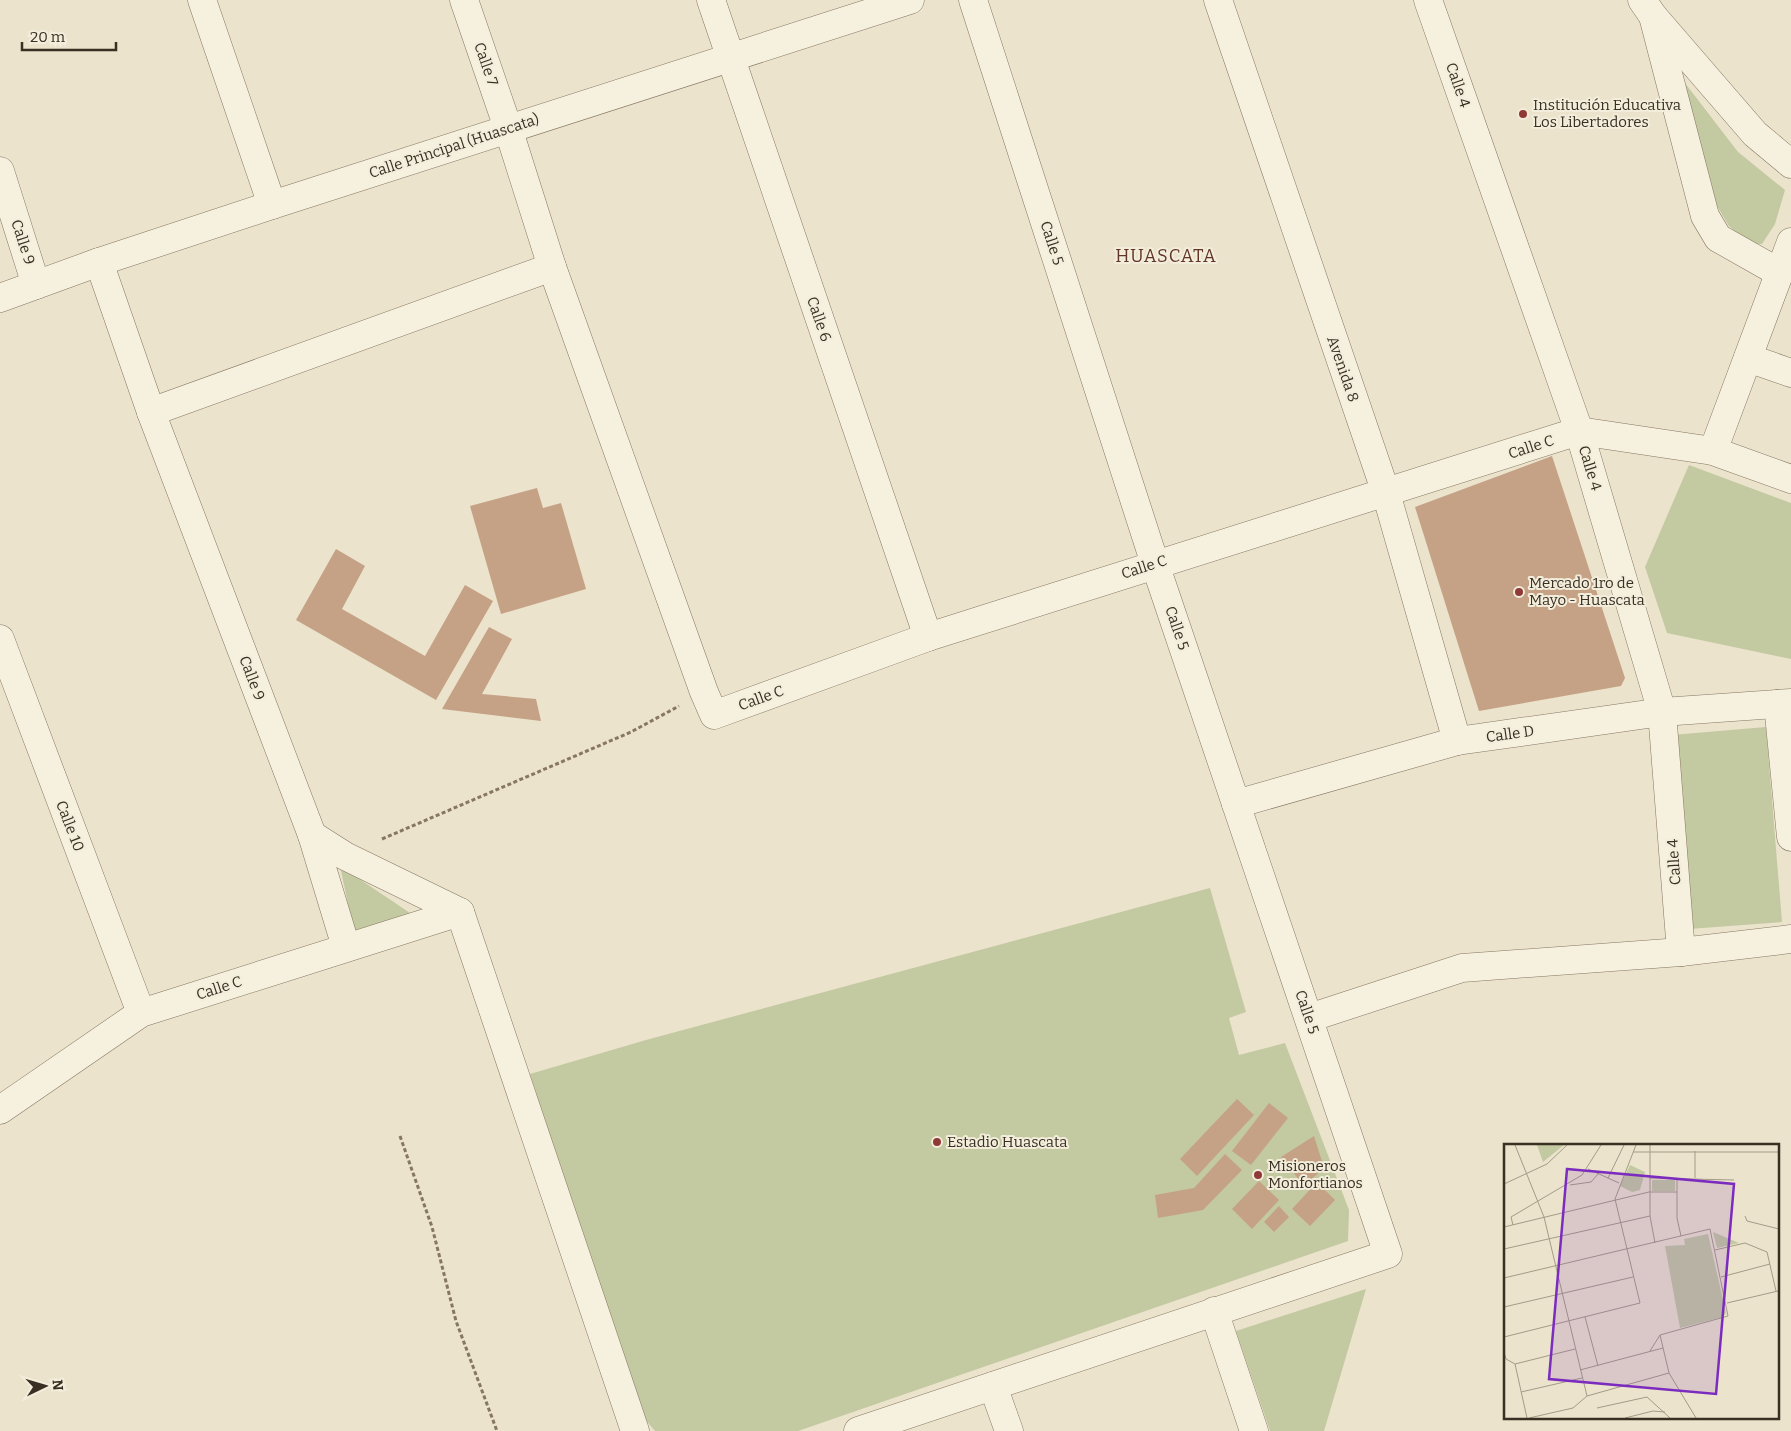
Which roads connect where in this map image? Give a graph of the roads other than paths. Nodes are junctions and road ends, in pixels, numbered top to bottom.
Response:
1 (202, 0) edge
2 (464, 0) edge
3 (711, 0) edge
4 (910, 0) edge
5 (973, 0) edge
6 (1218, 0) edge
7 (1428, 0) edge
8 (1648, 8) edge
9 (729, 58) junction
10 (508, 128) junction
11 (1791, 164) edge
12 (0, 171) edge
13 (272, 205) junction
14 (1791, 242) edge
15 (99, 262) junction
16 (552, 267) junction
17 (1780, 273) junction
18 (36, 285) junction
19 (0, 298) edge
20 (1748, 358) junction
21 (1791, 373) edge
22 (151, 412) junction
23 (1579, 432) junction
24 (1713, 451) junction
25 (1791, 479) edge
26 (1386, 493) junction
27 (1156, 564) junction
28 (928, 637) junction
29 (0, 640) edge
30 (709, 704) joint
31 (1785, 704) edge
32 (1662, 712) junction
33 (1457, 741) junction
34 (1236, 804) junction
35 (312, 835) junction
36 (1791, 837) edge
37 (460, 912) junction
38 (1791, 938) edge
39 (346, 947) junction
40 (1681, 952) junction
41 (141, 1013) junction
42 (1309, 1018) junction
43 (0, 1110) edge
44 (1214, 1311) junction
45 (993, 1386) junction
46 (635, 1431) edge
47 (858, 1431) edge
48 (1009, 1431) edge
49 (1254, 1431) edge

1 - 13 street
2 - 10 street, Calle 7
3 - 9 street, Calle 6
4 - 9 street, Calle Principal (Huascata)
5 - 27 street, Calle 5
6 - 26 street, Avenida 8
7 - 23 street, Calle 4
8 - 11 street
8 - 17 street
9 - 10 street, Calle Principal (Huascata)
9 - 28 street, Calle 6
10 - 13 street, Calle Principal (Huascata)
10 - 16 street, Calle 7
12 - 18 street, Calle 9
13 - 15 street, Calle Principal (Huascata)
14 - 17 street
15 - 18 street, Calle Principal (Huascata)
15 - 22 street, Calle 9
16 - 22 street
16 - 30 street, Calle 7
17 - 20 street
18 - 19 street, Calle Principal (Huascata)
20 - 21 street
20 - 24 street
22 - 35 street, Calle 9
23 - 24 street
23 - 26 street, Calle C
23 - 32 street, Calle 4
24 - 25 street
26 - 27 street, Calle C
26 - 33 street, Avenida 8
27 - 28 street, Calle C
27 - 34 street, Calle 5
28 - 30 street, Calle C
29 - 41 street, Calle 10
31 - 32 street, Calle D
31 - 36 street
32 - 33 street, Calle D
32 - 40 street, Calle 4
33 - 34 street, Calle D
34 - 42 street, Calle 5
35 - 37 street
35 - 39 street, Calle 9
37 - 39 street, Calle C
37 - 46 street
38 - 40 street
39 - 41 street, Calle C
40 - 42 street
41 - 43 street, Calle C
42 - 44 street, Calle 5
44 - 45 street
44 - 49 street
45 - 47 street
45 - 48 street

